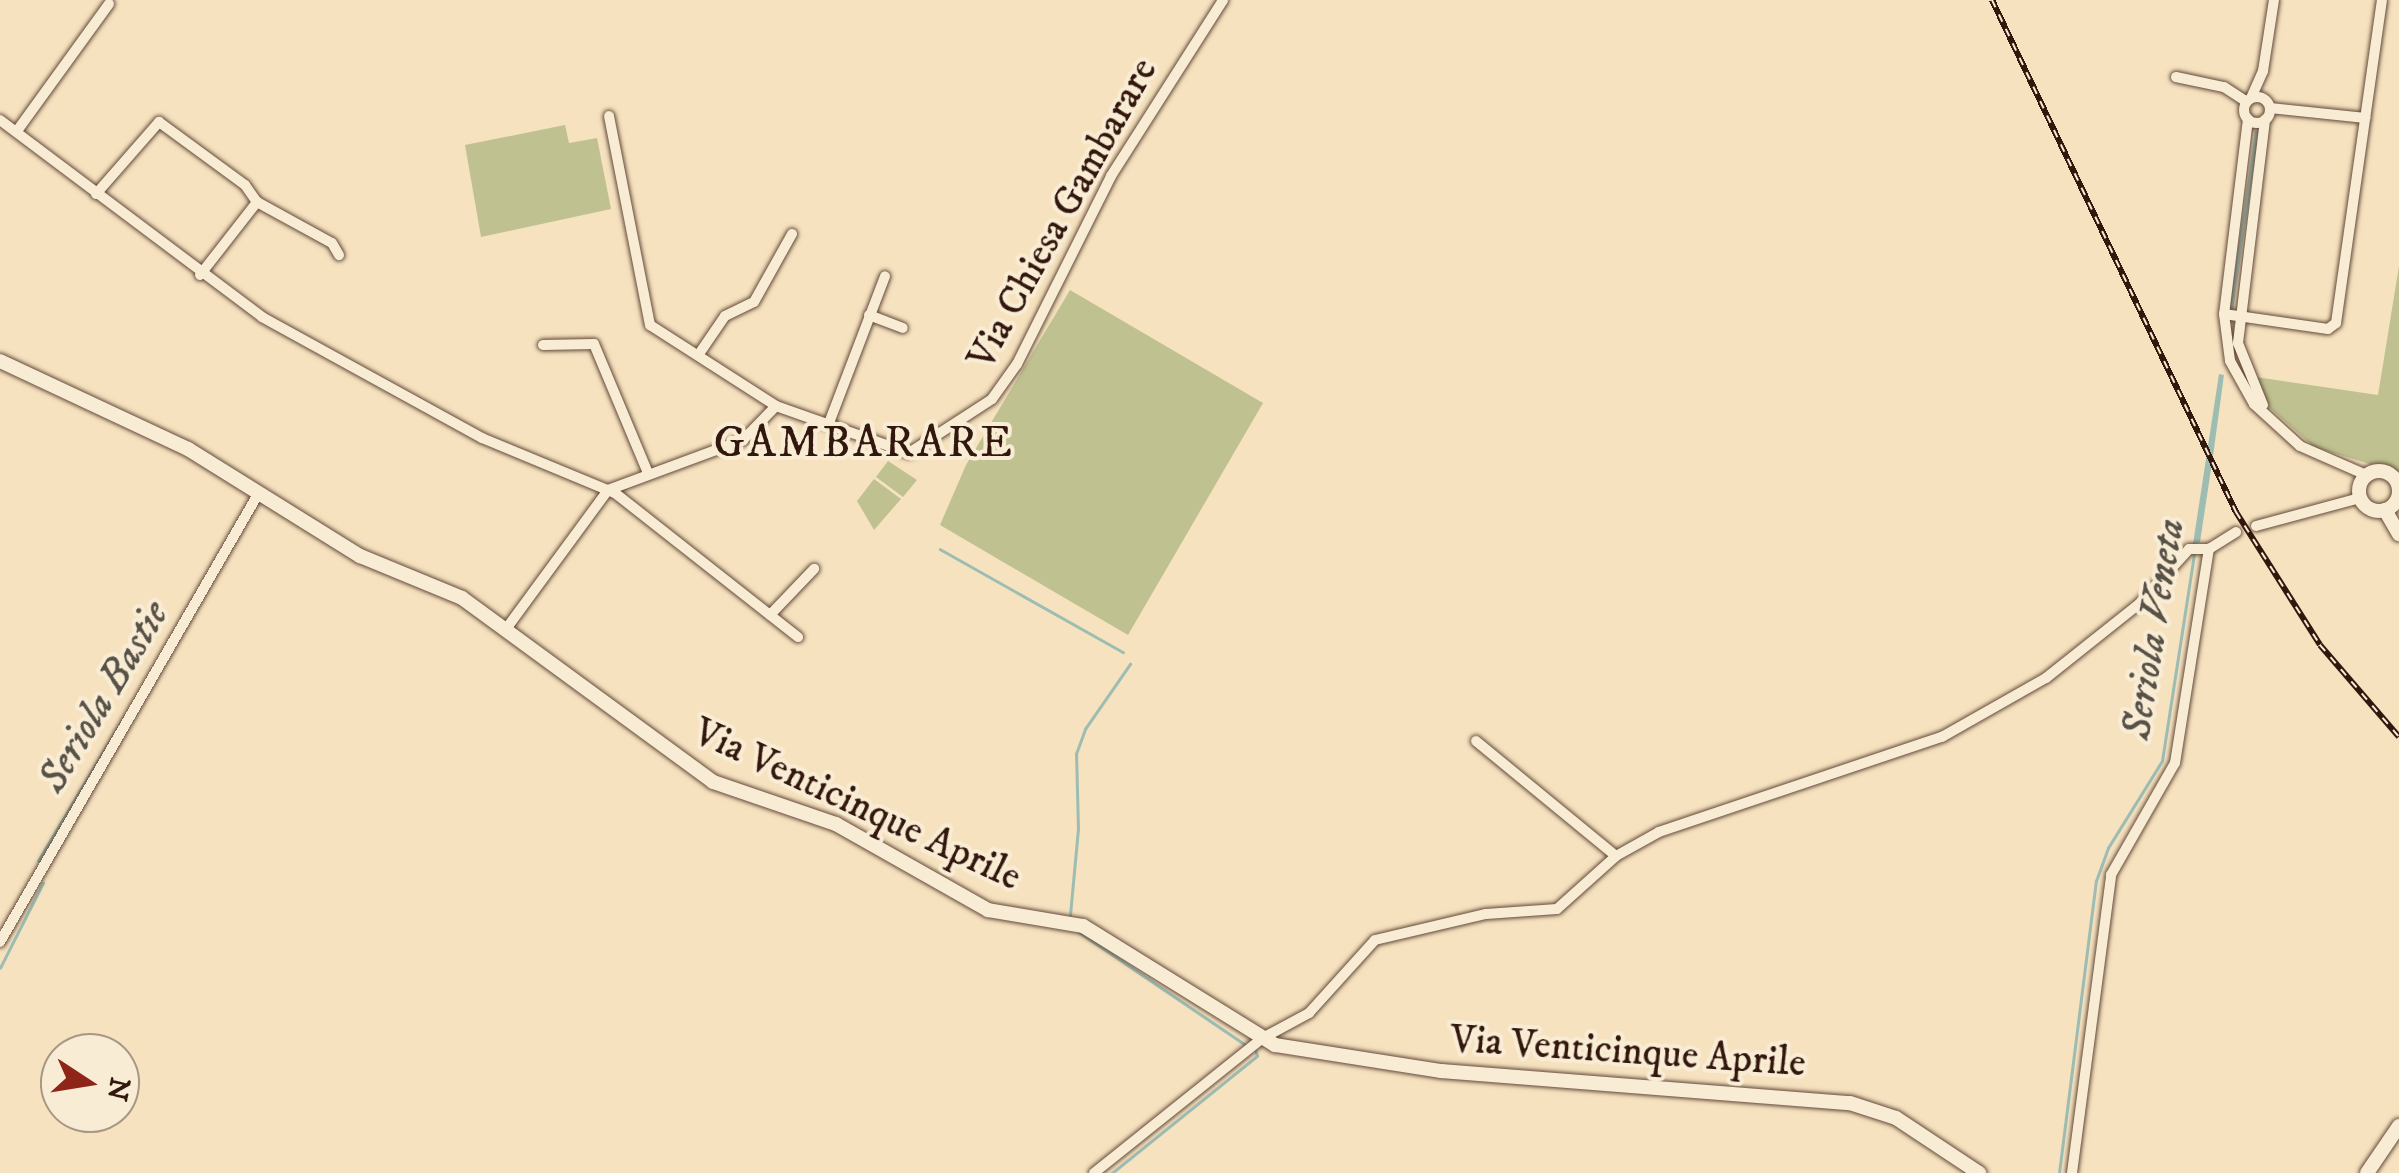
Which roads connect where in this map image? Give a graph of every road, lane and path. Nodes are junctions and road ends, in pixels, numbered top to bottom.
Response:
1 (1223, 0) edge
2 (2274, 0) edge
3 (2382, 0) edge
4 (108, 4) dead end
5 (2262, 71) junction
6 (2176, 77) dead end
7 (2249, 100) junction
8 (2268, 104) junction
9 (609, 116) dead end
10 (2365, 118) junction
11 (2248, 119) junction
12 (0, 120) edge
13 (2265, 120) junction
14 (17, 132) junction
15 (96, 194) junction
16 (257, 202) junction
17 (792, 234) dead end
18 (339, 255) dead end
19 (200, 275) junction
20 (885, 276) dead end
21 (2224, 314) junction
22 (870, 316) junction
23 (2240, 316) junction
24 (903, 328) dead end
25 (543, 345) dead end
26 (699, 354) junction
27 (0, 361) edge
28 (776, 406) junction
29 (829, 423) junction
30 (2275, 423) junction
31 (648, 473) junction
32 (2366, 475) junction
33 (2399, 485) edge
34 (608, 490) junction
35 (258, 496) junction
36 (2360, 498) junction
37 (2385, 510) junction
38 (2256, 526) dead end
39 (2236, 532) dead end
40 (2399, 534) edge
41 (2207, 547) junction
42 (814, 568) dead end
43 (770, 615) junction
44 (506, 629) junction
45 (798, 637) dead end
46 (1476, 741) dead end
47 (1616, 856) junction
48 (0, 942) edge
49 (1261, 1039) junction
50 (2399, 1126) edge
51 (1094, 1173) edge
52 (1978, 1173) edge
53 (2072, 1173) edge
54 (2367, 1173) edge

1 - 29 street, Via Chiesa Gambarare
2 - 5 street
3 - 10 street
4 - 14 street
5 - 7 street
5 - 8 street
6 - 7 street
7 - 8 street
7 - 11 street
8 - 10 street
8 - 13 street
9 - 26 street, Via Chiesa Gambarare
10 - 23 street
11 - 13 street
11 - 21 street
12 - 14 street
13 - 23 street
14 - 15 street
15 - 16 street
15 - 19 street
16 - 18 street
16 - 19 street
17 - 26 street
19 - 34 street
20 - 22 street
21 - 23 street
21 - 30 street
22 - 24 street
22 - 29 street
23 - 30 street
25 - 31 street
26 - 28 street, Via Chiesa Gambarare
27 - 35 street, Via Venticinque Aprile
28 - 29 street, Via Chiesa Gambarare
28 - 31 street
30 - 32 street
31 - 34 street
32 - 33 street
32 - 36 street
33 - 37 street
34 - 43 street
34 - 44 street
35 - 44 street, Via Venticinque Aprile
35 - 48 street
36 - 37 street
36 - 38 street
37 - 40 street
39 - 41 street
41 - 47 street
41 - 53 street
42 - 43 street
43 - 45 street
44 - 49 street, Via Venticinque Aprile
46 - 47 street
47 - 49 street
49 - 51 street
49 - 52 street, Via Venticinque Aprile
50 - 54 street

